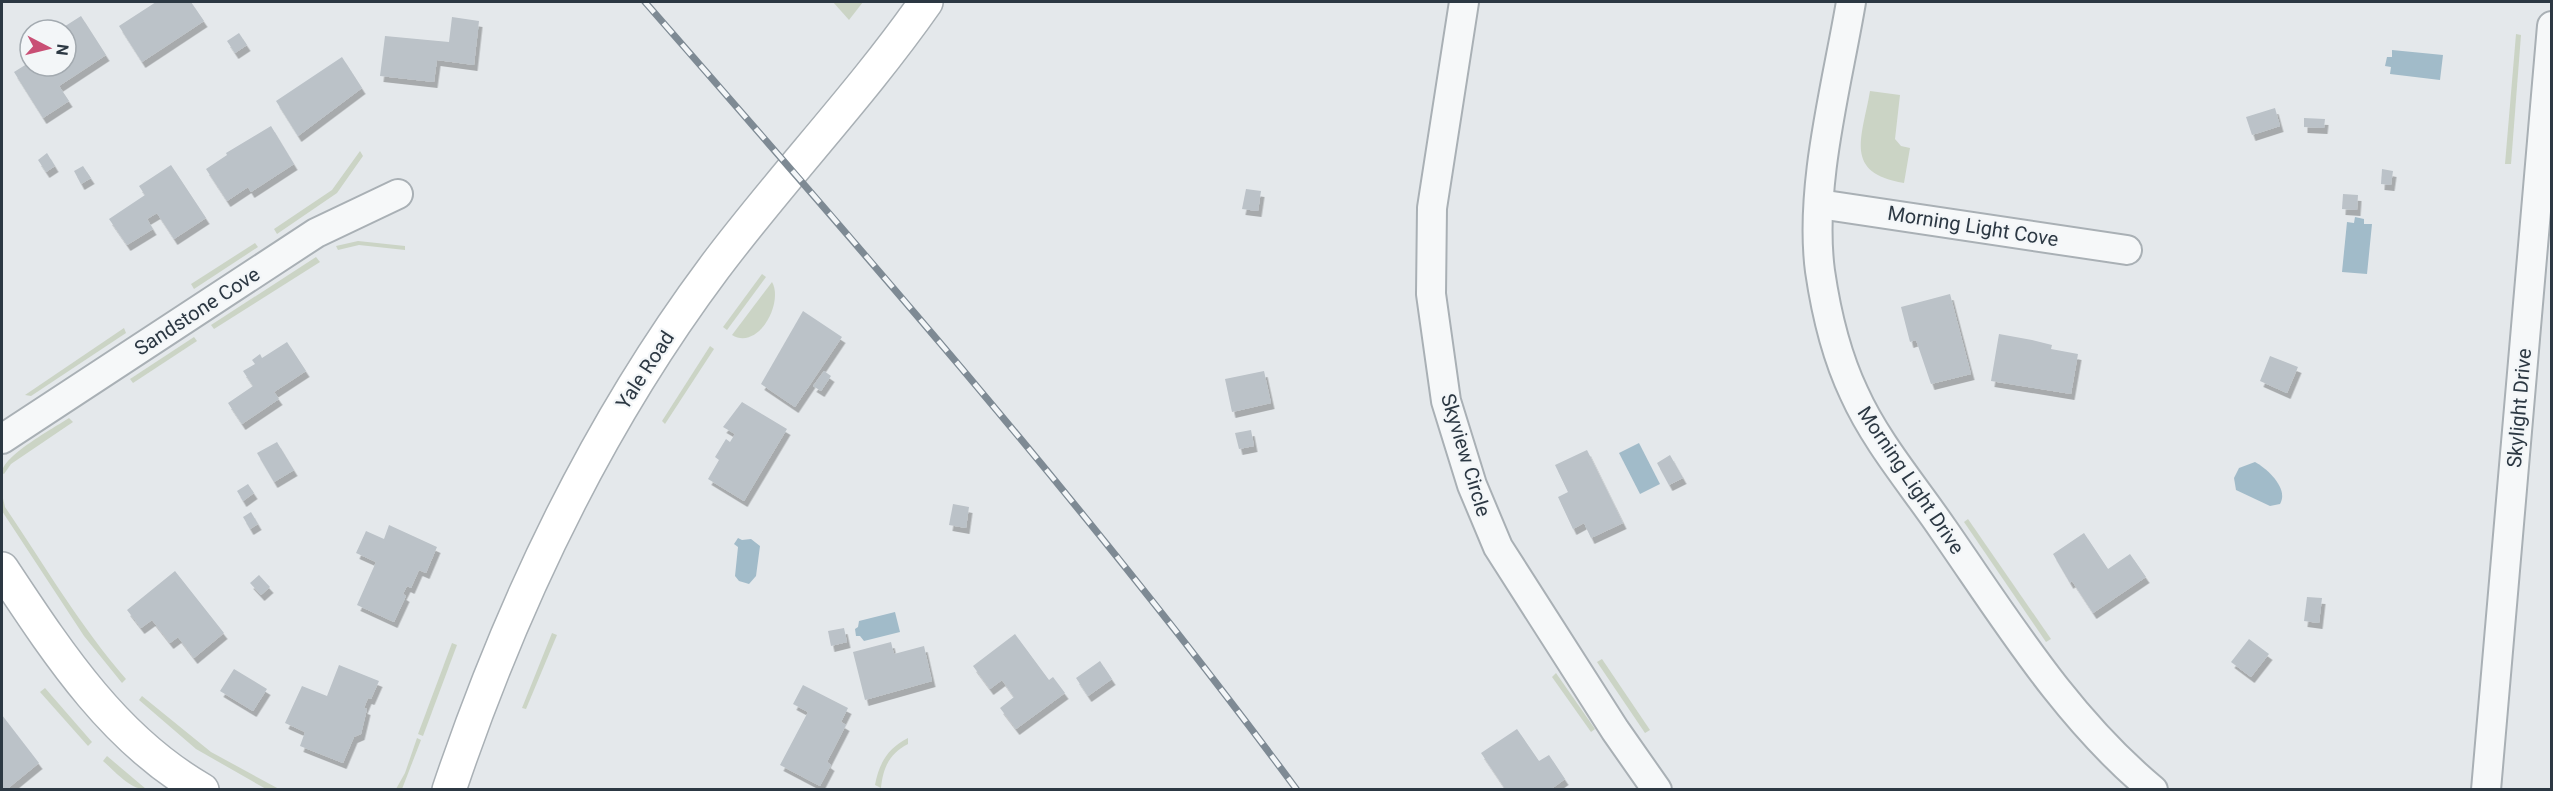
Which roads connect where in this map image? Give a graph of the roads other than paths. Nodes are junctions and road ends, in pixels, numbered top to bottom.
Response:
1 (926, 2) edge
2 (1464, 2) edge
3 (1851, 2) edge
4 (2552, 26) edge
5 (398, 194) dead end
6 (1819, 204) junction
7 (2127, 250) dead end
8 (2, 439) edge
9 (2, 569) edge
10 (202, 789) edge
11 (449, 789) edge
12 (1657, 789) edge
13 (2153, 789) edge
14 (2486, 789) edge

1 - 11 main road, Yale Road
2 - 12 street, Skyview Circle
3 - 6 street, Morning Light Drive
4 - 14 street, Skylight Drive
5 - 8 street, Sandstone Cove
6 - 7 street, Morning Light Cove
6 - 13 street, Morning Light Drive
9 - 10 main road

